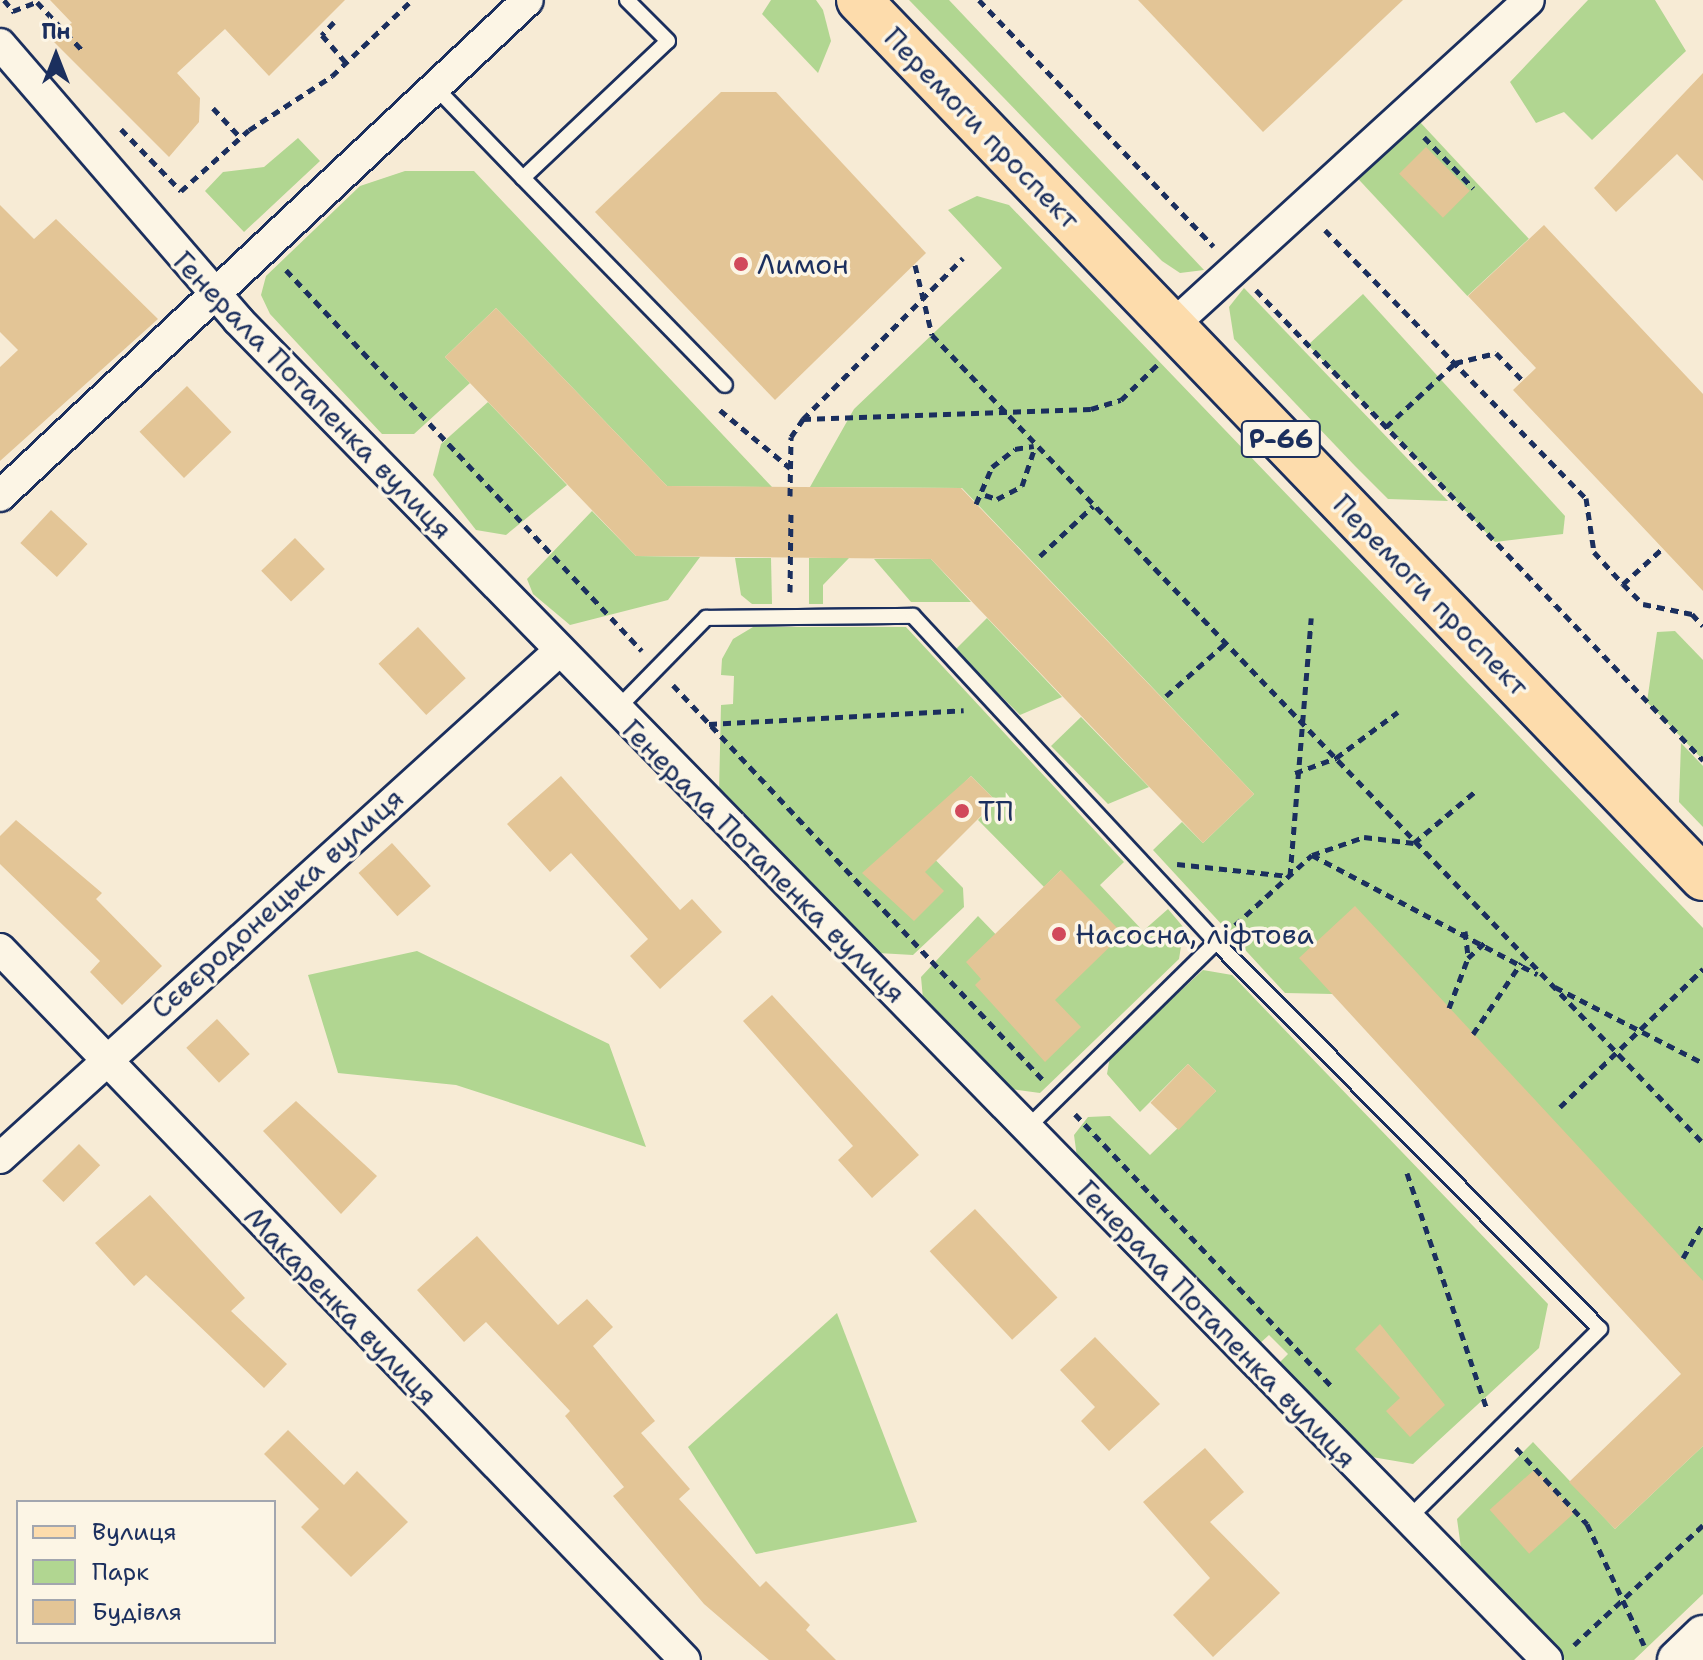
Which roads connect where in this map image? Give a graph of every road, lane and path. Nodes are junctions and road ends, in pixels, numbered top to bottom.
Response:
1 (4, 0) edge
2 (412, 0) edge
3 (528, 0) edge
4 (627, 0) edge
5 (859, 0) edge
6 (979, 0) edge
7 (1529, 0) edge
8 (13, 11) junction
9 (22, 21) dead end
10 (334, 22) dead end
11 (0, 44) edge
12 (83, 51) dead end
13 (346, 63) junction
14 (435, 87) junction
15 (213, 108) dead end
16 (1403, 115) junction
17 (110, 117) dead end
18 (241, 138) junction
19 (523, 178) junction
20 (1473, 188) dead end
21 (1302, 207) junction
22 (963, 258) dead end
23 (280, 263) dead end
24 (915, 265) dead end
25 (1235, 269) junction
26 (213, 292) junction
27 (922, 296) junction
28 (1166, 344) junction
29 (1455, 363) junction
30 (1523, 381) dead end
31 (725, 385) dead end
32 (714, 405) dead end
33 (1005, 413) junction
34 (803, 419) junction
35 (1386, 427) junction
36 (1035, 446) junction
37 (790, 468) junction
38 (985, 495) junction
39 (0, 496) edge
40 (790, 496) dead end
41 (976, 504) dead end
42 (1093, 506) junction
43 (791, 514) dead end
44 (1663, 548) dead end
45 (1040, 556) dead end
46 (1623, 584) junction
47 (791, 617) junction
48 (1311, 618) dead end
49 (1703, 626) edge
50 (1226, 643) junction
51 (558, 652) junction
52 (655, 665) junction
53 (1166, 696) dead end
54 (997, 708) junction
55 (616, 711) junction
56 (1398, 712) dead end
57 (1298, 718) junction
58 (709, 724) junction
59 (1336, 758) junction
60 (1703, 760) edge
61 (1295, 773) junction
62 (1477, 790) dead end
63 (1414, 843) junction
64 (1312, 855) junction
65 (1137, 860) junction
66 (1290, 876) junction
67 (1703, 878) edge
68 (1465, 931) junction
69 (1216, 942) junction
70 (1485, 942) junction
71 (0, 949) edge
72 (1468, 958) junction
73 (1521, 963) junction
74 (1703, 969) edge
75 (1551, 985) junction
76 (1449, 1008) dead end
77 (1641, 1029) junction
78 (1473, 1034) dead end
79 (1617, 1053) junction
80 (102, 1060) junction
81 (1703, 1063) edge
82 (1059, 1097) junction
83 (1560, 1107) dead end
84 (1388, 1116) junction
85 (1027, 1128) junction
86 (1703, 1143) edge
87 (0, 1158) edge
88 (1703, 1224) edge
89 (1683, 1258) dead end
90 (1341, 1396) dead end
91 (1495, 1433) junction
92 (1408, 1519) junction
93 (1703, 1525) edge
94 (1623, 1599) junction
95 (1703, 1635) edge
96 (1558, 1655) edge
97 (685, 1660) edge
98 (1656, 1660) edge
99 (1677, 1660) edge

1 - 8 path
2 - 13 path
3 - 14 street
4 - 19 lane
5 - 28 main road, Перемоги проспект / Р-66
6 - 25 path
7 - 16 street
8 - 9 path
8 - 12 path
10 - 13 path
11 - 26 street, Генерала Потапенка вулиця
13 - 18 path
14 - 19 lane
14 - 26 street
15 - 18 path
16 - 20 path
16 - 21 street
17 - 18 path
19 - 31 lane
21 - 25 street
21 - 29 path
22 - 27 path
23 - 52 path
24 - 27 path
25 - 28 street
25 - 35 path
26 - 39 street
26 - 51 street, Генерала Потапенка вулиця
27 - 33 path
27 - 34 path
28 - 33 path
28 - 67 main road, Перемоги проспект / Р-66
29 - 30 path
29 - 35 path
29 - 46 path
32 - 37 path
33 - 34 path
33 - 36 path
34 - 37 path
35 - 60 path
36 - 38 path
36 - 38 path
36 - 42 path
37 - 40 path
38 - 41 path
42 - 45 path
42 - 50 path
43 - 47 path
44 - 46 path
46 - 49 path
47 - 52 lane
47 - 54 lane
48 - 57 path
50 - 53 path
50 - 57 path
51 - 55 street, Генерала Потапенка вулиця
51 - 80 street, Сєвєродонецька вулиця
52 - 55 lane
52 - 58 path
54 - 58 path
54 - 65 lane
55 - 85 street, Генерала Потапенка вулиця
56 - 59 path
57 - 59 path
57 - 61 path
58 - 82 path
59 - 61 path
59 - 63 path
61 - 66 path
62 - 63 path
63 - 64 path
63 - 75 path
64 - 66 path
64 - 68 path
65 - 66 path
65 - 69 lane
66 - 69 path
68 - 70 path
68 - 72 path
69 - 82 lane
69 - 84 lane
70 - 72 path
70 - 73 path
71 - 80 street, Макаренка вулиця
72 - 76 path
73 - 75 path
73 - 78 path
74 - 77 path
75 - 77 path
75 - 79 path
77 - 79 path
77 - 81 path
79 - 83 path
79 - 86 path
80 - 87 street, Сєвєродонецька вулиця
80 - 97 street, Макаренка вулиця
82 - 85 lane
82 - 90 path
84 - 91 path
84 - 91 lane
85 - 92 street, Генерала Потапенка вулиця
88 - 89 path
91 - 92 lane
91 - 94 path
92 - 96 street, Генерала Потапенка вулиця
93 - 94 path
94 - 96 path
94 - 98 path
95 - 99 street

